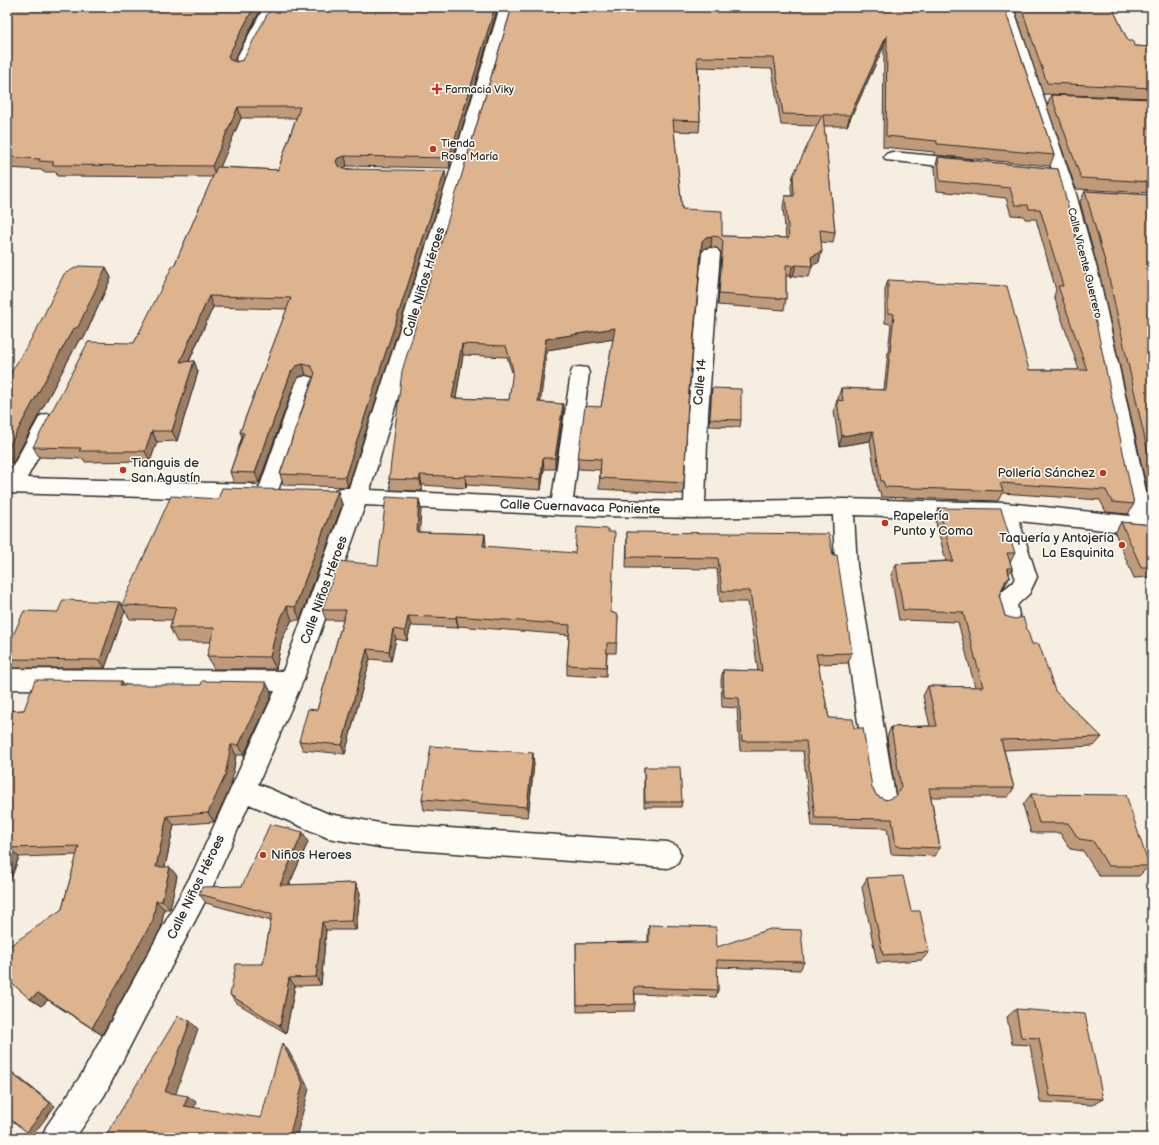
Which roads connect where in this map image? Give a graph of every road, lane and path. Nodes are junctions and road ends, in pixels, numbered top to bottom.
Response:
1 (271, 7) edge
2 (507, 7) edge
3 (1006, 7) edge
4 (239, 67) edge
5 (892, 157) dead end
6 (984, 166) edge
7 (711, 253) dead end
8 (580, 373) dead end
9 (306, 383) dead end
10 (54, 408) edge
11 (10, 485) edge
12 (268, 493) junction
13 (290, 494) edge
14 (320, 495) edge
15 (357, 497) junction
16 (561, 507) junction
17 (843, 507) junction
18 (694, 510) junction
19 (1005, 511) junction
20 (1147, 526) edge
21 (1009, 619) edge
22 (7, 679) edge
23 (292, 681) junction
24 (242, 789) junction
25 (882, 796) dead end
26 (668, 855) dead end
27 (57, 1138) edge

1 - 4 street
2 - 15 street, Calle Niños Héroes
3 - 20 street, Calle Vicente Guerrero
5 - 6 street
7 - 18 street, Calle 14
8 - 16 street
9 - 12 street
10 - 11 street
11 - 12 street
12 - 13 street
14 - 15 street, Calle Cuernavaca Poniente
15 - 16 street, Calle Cuernavaca Poniente
15 - 23 street, Calle Niños Héroes
16 - 18 street, Calle Cuernavaca Poniente
17 - 18 street, Calle Cuernavaca Poniente
17 - 19 street, Calle Cuernavaca Poniente
17 - 25 street
19 - 20 street, Calle Cuernavaca Poniente
19 - 21 street
22 - 23 street
23 - 24 street, Calle Niños Héroes
24 - 26 street
24 - 27 street, Calle Niños Héroes

